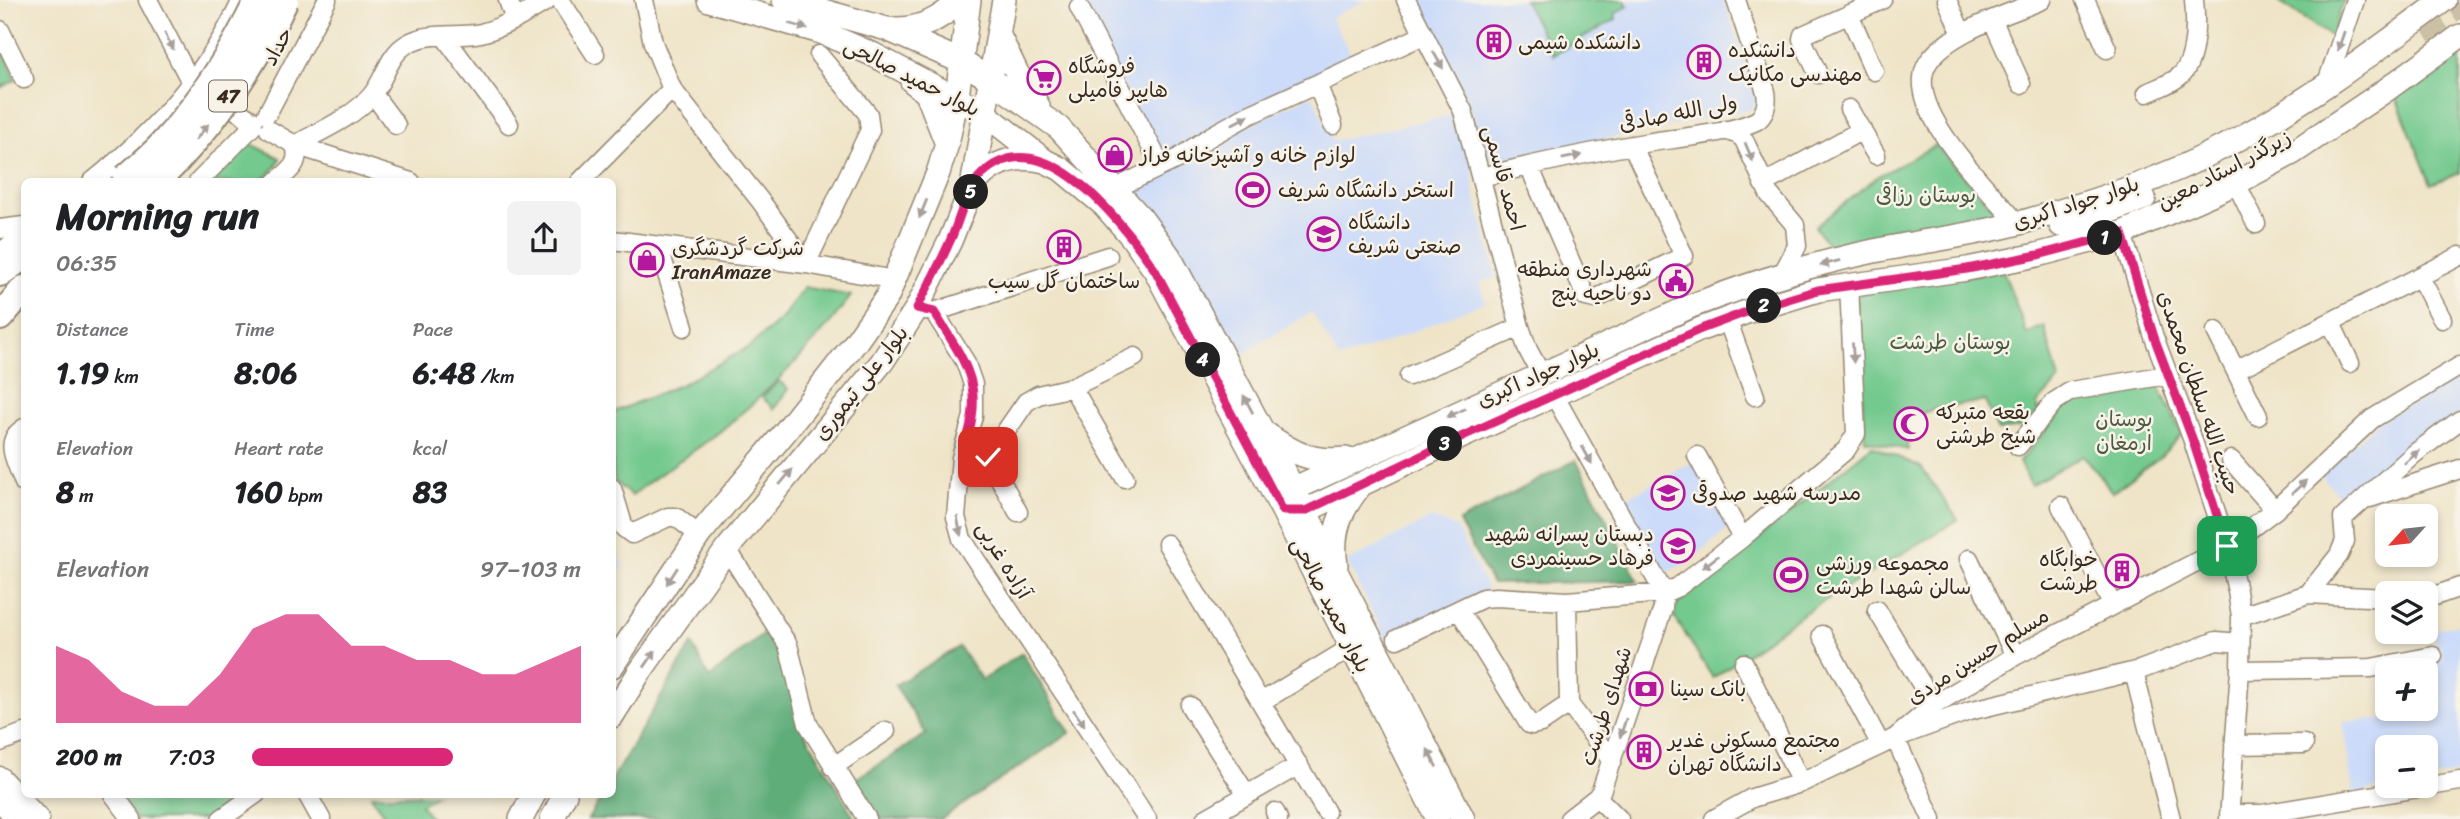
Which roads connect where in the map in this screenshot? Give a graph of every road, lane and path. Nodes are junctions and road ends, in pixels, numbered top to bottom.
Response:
1 (148, 0) edge
2 (242, 0) edge
3 (258, 0) edge
4 (285, 0) edge
5 (327, 0) edge
6 (508, 0) edge
7 (548, 0) edge
8 (560, 0) edge
9 (643, 0) edge
10 (709, 0) edge
11 (784, 0) edge
12 (961, 0) edge
13 (970, 0) edge
14 (1406, 0) edge
15 (1736, 0) edge
16 (1882, 0) edge
17 (1947, 0) edge
18 (2042, 0) edge
19 (2085, 0) edge
20 (2194, 0) edge
21 (2355, 0) edge
22 (1004, 1) edge
23 (2441, 2) edge
24 (1079, 7) dead end
25 (2460, 12) edge
26 (1849, 14) junction
27 (515, 20) junction
28 (1993, 21) junction
29 (887, 29) junction
30 (0, 30) edge
31 (1962, 34) junction
32 (1424, 35) junction
33 (2459, 35) edge
34 (444, 36) junction
35 (999, 36) junction
36 (2107, 49) dead end
37 (595, 54) dead end
38 (872, 54) junction
39 (819, 55) dead end
40 (960, 61) junction
41 (1874, 71) dead end
42 (1818, 74) dead end
43 (24, 79) dead end
44 (990, 79) junction
45 (191, 82) junction
46 (2327, 83) junction
47 (2021, 84) dead end
48 (1318, 86) junction
49 (671, 89) junction
50 (2147, 93) dead end
51 (373, 94) junction
52 (957, 97) junction
53 (1849, 109) dead end
54 (984, 113) junction
55 (260, 123) junction
56 (1053, 123) junction
57 (509, 124) dead end
58 (396, 125) dead end
59 (1332, 125) dead end
60 (1726, 130) junction
61 (1862, 130) junction
62 (947, 144) junction
63 (295, 145) junction
64 (1632, 145) junction
65 (1876, 155) dead end
66 (1045, 160) junction
67 (1161, 166) junction
68 (1529, 166) junction
69 (938, 173) junction
70 (1481, 177) junction
71 (97, 178) edge
72 (126, 178) edge
73 (160, 178) edge
74 (202, 178) edge
75 (281, 178) edge
76 (398, 178) edge
77 (583, 178) edge
78 (2236, 183) junction
79 (1763, 184) junction
80 (972, 187) junction
81 (1116, 188) junction
82 (2017, 223) junction
83 (2256, 224) dead end
84 (21, 226) edge
85 (0, 229) edge
86 (2122, 233) junction
87 (616, 241) edge
88 (21, 244) edge
89 (658, 246) junction
90 (1872, 251) junction
91 (1108, 256) dead end
92 (2460, 256) edge
93 (806, 264) junction
94 (13, 270) edge
95 (1782, 275) junction
96 (2420, 277) junction
97 (895, 280) junction
98 (1876, 281) junction
99 (1849, 285) junction
100 (0, 303) edge
101 (925, 310) junction
102 (0, 317) edge
103 (1727, 319) junction
104 (2442, 319) dead end
105 (2331, 323) junction
106 (684, 327) dead end
107 (1520, 327) junction
108 (2216, 331) dead end
109 (1135, 357) dead end
110 (2350, 363) dead end
111 (2460, 366) edge
112 (2236, 370) junction
113 (1541, 374) junction
114 (2167, 375) junction
115 (1409, 376) dead end
116 (1072, 387) junction
117 (1554, 395) junction
118 (1755, 396) dead end
119 (2258, 416) dead end
120 (2460, 420) edge
121 (21, 430) edge
122 (1262, 431) junction
123 (2018, 446) dead end
124 (1697, 456) dead end
125 (988, 457) junction
126 (1360, 457) junction
127 (961, 458) junction
128 (2231, 460) dead end
129 (2460, 469) edge
130 (21, 474) edge
131 (1125, 478) dead end
132 (1362, 484) junction
133 (1293, 489) junction
134 (2367, 499) junction
135 (616, 501) edge
136 (2061, 506) dead end
137 (2275, 510) junction
138 (1294, 511) junction
139 (1018, 512) dead end
140 (699, 535) junction
141 (1742, 538) junction
142 (1167, 544) dead end
143 (2227, 546) junction
144 (727, 549) junction
145 (1969, 559) dead end
146 (1329, 574) junction
147 (2460, 587) edge
148 (1664, 593) junction
149 (2308, 594) junction
150 (2438, 595) edge
151 (2375, 597) edge
152 (1567, 601) junction
153 (2112, 604) junction
154 (1459, 610) junction
155 (1877, 610) dead end
156 (2241, 616) junction
157 (1822, 635) dead end
158 (1397, 639) dead end
159 (2229, 642) dead end
160 (1352, 647) junction
161 (2015, 656) junction
162 (2433, 656) dead end
163 (616, 660) edge
164 (1744, 663) dead end
165 (2240, 670) junction
166 (2134, 672) junction
167 (1261, 702) junction
168 (1569, 704) junction
169 (1934, 705) junction
170 (1190, 706) dead end
171 (616, 710) edge
172 (886, 731) dead end
173 (21, 734) edge
174 (1888, 741) junction
175 (0, 742) edge
176 (2304, 744) dead end
177 (2234, 745) junction
178 (1612, 761) junction
179 (1299, 765) junction
180 (833, 767) junction
181 (0, 776) edge
182 (2460, 781) edge
183 (1801, 783) junction
184 (1247, 795) junction
185 (0, 796) edge
186 (1597, 797) junction
187 (116, 798) edge
188 (250, 798) edge
189 (309, 798) edge
190 (532, 798) edge
191 (563, 798) edge
192 (1326, 812) dead end
193 (2326, 812) edge
194 (2229, 817) edge
195 (20, 819) edge
196 (40, 819) edge
197 (132, 819) edge
198 (220, 819) edge
199 (321, 819) edge
200 (521, 819) edge
201 (552, 819) edge
202 (867, 819) edge
203 (1147, 819) edge
204 (1205, 819) edge
205 (1438, 819) edge
206 (1463, 819) edge
207 (1569, 819) edge
208 (1619, 819) edge
209 (1714, 819) edge
210 (1932, 819) edge
211 (2171, 819) edge

1 -> 45 street
2 - 45 street
3 - 72 highway, 47, bridge
73 -> 4 highway, 47, bridge
5 - 55 street, حداد
6 - 27 street
7 - 27 street
8 - 37 street
9 - 49 street
10 -> 38 main road, بلوار حمید صالحی
11 - 29 main road, بلوار حمید صالحی
12 - 29 main road
13 - 22 main road
13 - 40 main road, بلوار علی تیموری
14 - 32 street, احمد قاسمی
15 - 60 street, ولی الله صادقی
16 - 26 street
17 - 31 street
18 - 28 street
19 - 36 street
20 - 50 street
21 -> 46 street
22 - 35 main road, بلوار علی تیموری
23 - 25 main road
23 - 46 main road, بلوار جواد اکبری
24 - 67 street
26 - 41 street
26 - 42 street
27 - 34 street
28 - 31 street
28 - 47 street
29 - 38 main road
29 - 40 main road, بلوار حمید صالحی
30 - 43 street
31 - 82 street
32 - 48 street
32 -> 70 street, احمد قاسمی
33 - 78 main road, بلوار جواد اکبری
34 - 51 street
34 - 57 street
35 - 44 main road, بلوار علی تیموری
35 - 56 main road
38 - 52 main road, بلوار حمید صالحی
38 - 62 main road
39 - 93 street
40 - 44 main road, بلوار حمید صالحی
40 - 52 main road, بلوار علی تیموری
44 - 54 main road, بلوار علی تیموری
44 - 56 main road, بلوار حمید صالحی
45 - 55 street
45 - 71 street
46 - 82 main road, بلوار جواد اکبری
48 - 59 street
67 -> 48 street
49 - 77 street
49 - 93 street
51 - 58 street
51 - 63 street
52 - 54 main road, بلوار حمید صالحی
52 - 62 main road, بلوار علی تیموری
53 - 61 street
54 - 66 main road, بلوار حمید صالحی
54 - 80 main road, بلوار علی تیموری
55 - 63 street
55 - 74 street, حداد
56 - 66 main road
56 - 81 main road, بلوار حمید صالحی
60 - 64 street, ولی الله صادقی
60 -> 79 street
61 - 65 street
61 - 79 street
62 - 69 main road, بلوار علی تیموری
63 - 75 street
63 - 76 street
68 -> 64 street, ولی الله صادقی
64 - 68 street
66 - 80 main road
66 - 138 main road, بلوار حمید صالحی
67 - 81 street
68 - 70 street, ولی الله صادقی
69 - 80 main road
69 -> 97 main road, بلوار علی تیموری
70 - 107 street, احمد قاسمی
78 - 83 street
78 - 86 main road, بلوار جواد اکبری
79 - 95 street
80 - 101 main road, بلوار علی تیموری
122 -> 81 main road, بلوار حمید صالحی
82 - 90 main road, بلوار جواد اکبری
84 - 85 street
86 - 98 main road, بلوار جواد اکبری
86 - 114 street, حبیب الله سلطان محمدی
87 - 89 street
88 - 94 street
89 - 93 street
89 - 106 street
90 -> 95 main road, بلوار جواد اکبری
90 - 98 main road, زیرگذر استاد معین
91 - 101 street
92 - 96 street
93 - 97 street
94 - 100 highway
94 - 102 highway
95 - 113 main road, بلوار جواد اکبری
96 - 104 street
96 - 105 street
97 - 140 main road, بلوار علی تیموری
98 - 99 main road, بلوار جواد اکبری
99 - 103 main road, بلوار جواد اکبری
99 -> 141 street
101 - 127 street, آزاده غربی
144 -> 101 main road, بلوار علی تیموری
103 - 117 main road, بلوار جواد اکبری
103 - 118 street
105 - 110 street
105 - 112 street
107 - 113 street, احمد قاسمی
107 - 115 street
108 - 112 street
109 - 116 street
137 -> 111 street, مسلم حسین مردی
112 - 119 street
113 - 117 main road
113 -> 126 main road, بلوار جواد اکبری
114 - 123 street
114 - 143 street, حبیب الله سلطان محمدی
116 - 125 street
116 - 131 street
117 - 132 main road, بلوار جواد اکبری
117 -> 148 street
134 -> 120 street
121 - 130 street
122 - 126 main road
122 - 133 main road, بلوار حمید صالحی
124 - 141 street
125 - 127 street
125 - 139 street
126 - 133 main road, بلوار جواد اکبری
127 -> 203 street, آزاده غربی
128 - 137 street
129 - 134 street
132 - 138 main road, بلوار جواد اکبری
132 - 146 main road
133 - 138 main road
134 - 149 street
135 - 140 street
136 - 153 street
137 - 143 street, مسلم حسین مردی
138 - 146 main road, بلوار حمید صالحی
140 -> 163 main road, بلوار علی تیموری
141 -> 148 street
142 - 167 street
143 - 153 street, مسلم حسین مردی
143 - 156 street, حبیب الله سلطان محمدی
171 -> 144 main road, بلوار علی تیموری
144 - 180 street
145 - 161 street
146 - 160 main road, بلوار حمید صالحی
206 -> 146 main road, بلوار حمید صالحی
147 - 150 street
148 - 152 street
148 -> 178 street, شهدای طرشت
149 - 151 street
149 - 156 street
152 - 154 street
152 - 168 street
153 - 161 street, مسلم حسین مردی
154 - 158 street
154 - 168 street
155 - 169 street
156 - 165 street, حبیب الله سلطان محمدی
157 - 174 street
159 - 166 street
160 - 167 street
160 - 205 main road, بلوار حمید صالحی
161 - 169 street, مسلم حسین مردی
162 - 165 street
164 - 183 street
165 - 177 street, حبیب الله سلطان محمدی
166 - 174 street
166 - 211 street
167 - 179 street
168 - 178 street
169 - 174 street, مسلم حسین مردی
170 - 184 street
172 - 180 street
173 - 175 street
174 - 183 street, مسلم حسین مردی
174 - 210 street
176 - 177 street
177 - 194 street, حبیب الله سلطان محمدی
178 - 186 street, شهدای طرشت
179 - 184 street
179 - 192 street
180 - 202 street
181 - 196 street
182 - 193 street
183 - 209 street, مسلم حسین مردی
184 - 204 street
185 - 195 highway
186 - 207 street, شهدای طرشت
186 - 208 street
187 - 197 street
188 - 198 street
189 - 199 street
190 - 200 main road
191 - 201 main road
193 - 194 street

